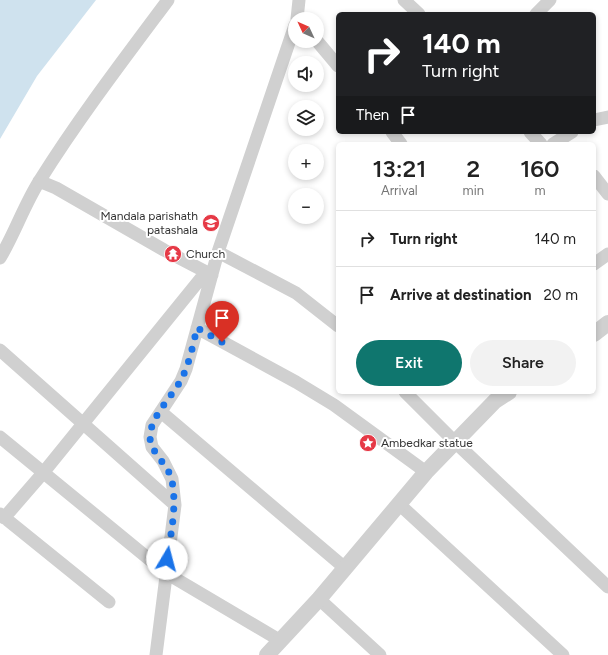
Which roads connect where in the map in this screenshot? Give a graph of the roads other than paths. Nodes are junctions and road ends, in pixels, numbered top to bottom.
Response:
1 (168, 0) edge
2 (300, 0) edge
3 (404, 0) edge
4 (550, 0) edge
5 (298, 12) edge
6 (417, 12) edge
7 (538, 12) edge
8 (288, 46) edge
9 (323, 48) edge
10 (336, 64) edge
11 (608, 117) edge
12 (596, 120) edge
13 (394, 134) edge
14 (532, 134) edge
15 (400, 142) edge
16 (539, 142) edge
17 (596, 179) edge
18 (39, 181) junction
19 (608, 194) edge
20 (218, 252) junction
21 (608, 254) edge
22 (0, 258) edge
23 (596, 263) edge
24 (209, 273) junction
25 (608, 323) edge
26 (336, 324) edge
27 (197, 328) junction
28 (596, 332) edge
29 (0, 350) edge
30 (407, 394) edge
31 (496, 397) edge
32 (161, 412) junction
33 (83, 423) junction
34 (0, 437) edge
35 (456, 444) junction
36 (426, 472) junction
37 (44, 473) junction
38 (175, 505) junction
39 (400, 505) junction
40 (2, 516) edge
41 (345, 568) junction
42 (166, 573) junction
43 (608, 587) edge
44 (319, 599) junction
45 (109, 602) dead end
46 (280, 641) junction
47 (156, 655) edge
48 (267, 655) edge
49 (380, 655) edge
50 (563, 655) edge

1 - 18 street
2 - 5 street
3 - 6 street
4 - 7 street
8 - 20 street
9 - 10 street
11 - 12 street
13 - 15 street
14 - 16 street
17 - 19 street
18 - 22 street
18 - 24 street
20 - 24 street
20 - 26 street
21 - 23 street
24 - 27 street
24 - 33 street
25 - 28 street
27 - 32 street
27 - 36 street
29 - 33 street
30 - 35 street
31 - 35 street
32 - 38 street
32 - 41 street
33 - 37 street
33 - 38 street
34 - 37 street
35 - 36 street
35 - 43 street
36 - 39 street
37 - 40 street
37 - 42 street
38 - 42 street
39 - 41 street
39 - 50 street
40 - 45 street
41 - 44 street
42 - 46 street
42 - 47 street
44 - 46 street
44 - 49 street
46 - 48 street

